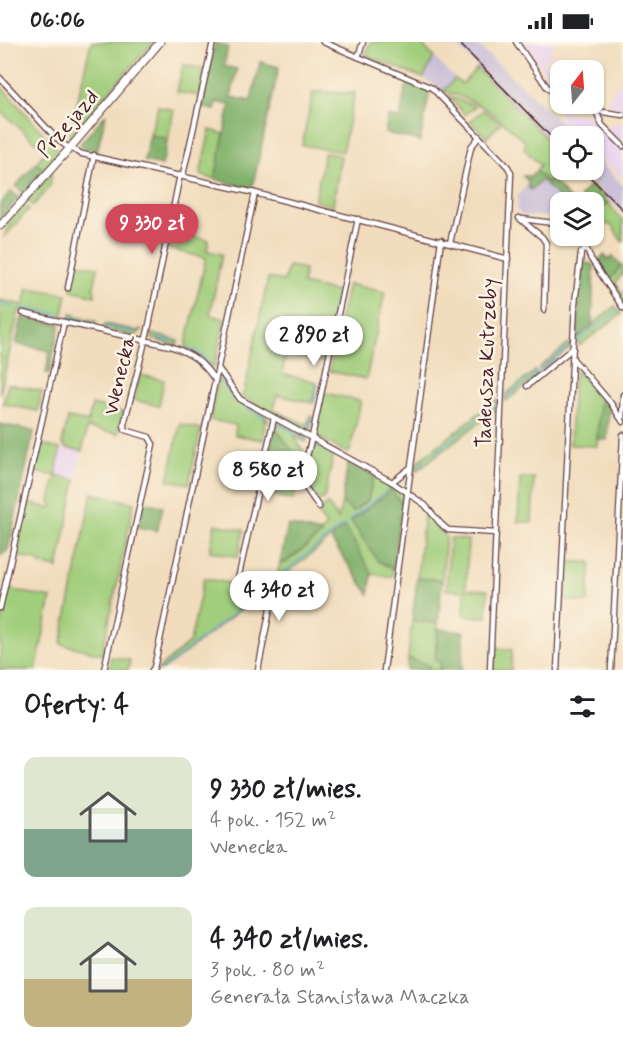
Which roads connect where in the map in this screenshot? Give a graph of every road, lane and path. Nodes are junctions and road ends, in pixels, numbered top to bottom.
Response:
1 (160, 42) edge
2 (213, 42) edge
3 (322, 42) edge
4 (363, 42) edge
5 (516, 42) edge
6 (358, 57) junction
7 (0, 78) edge
8 (550, 90) edge
9 (604, 112) edge
10 (597, 114) edge
11 (623, 115) edge
12 (479, 137) junction
13 (623, 146) edge
14 (70, 148) junction
15 (94, 155) junction
16 (182, 175) junction
17 (255, 193) junction
18 (510, 217) junction
19 (519, 218) junction
20 (358, 219) junction
21 (550, 222) edge
22 (0, 225) edge
23 (441, 240) junction
24 (450, 243) junction
25 (585, 248) joint
26 (508, 259) junction
27 (68, 288) dead end
28 (623, 308) edge
29 (544, 310) dead end
30 (23, 313) dead end
31 (64, 322) junction
32 (144, 340) junction
33 (573, 348) junction
34 (573, 359) junction
35 (218, 368) junction
36 (215, 380) junction
37 (527, 386) dead end
38 (623, 395) edge
39 (274, 418) junction
40 (622, 421) edge
41 (623, 435) edge
42 (312, 437) junction
43 (410, 468) junction
44 (392, 482) junction
45 (408, 493) junction
46 (319, 507) dead end
47 (496, 533) junction
48 (0, 608) edge
49 (153, 669) edge
50 (104, 670) edge
51 (258, 670) edge
52 (384, 670) edge
53 (490, 670) edge
54 (557, 670) edge
55 (611, 670) edge

1 - 14 street, Przejazd
2 - 16 street, Wenecka
3 - 6 street
4 - 6 street
5 - 8 street
6 - 12 street, Tadeusza Kutrzeby
7 - 14 street
9 - 11 street
10 - 13 street
12 - 18 street, Tadeusza Kutrzeby
12 - 24 street
14 - 15 street
14 - 22 street, Przejazd
15 - 16 street
15 - 27 street
16 - 17 street
16 - 32 street, Wenecka
17 - 20 street
17 - 35 street
18 - 19 street
18 - 26 street, Tadeusza Kutrzeby
19 - 21 street
19 - 29 street
20 - 23 street
20 - 42 street
23 - 24 street
23 - 43 street
24 - 26 street
25 - 28 street
25 - 33 street
26 - 47 street, Tadeusza Kutrzeby
30 - 31 street
31 - 32 street
31 - 48 street
32 - 36 street
32 - 50 street, Wenecka
33 - 34 street
33 - 37 street
34 - 40 street
34 - 54 street
35 - 36 street
35 - 39 street
36 - 49 street
38 - 40 street
39 - 42 street
39 - 51 street
41 - 55 street
42 - 44 street
42 - 46 street
43 - 44 street
43 - 45 street
44 - 45 street
45 - 47 street
45 - 52 street
47 - 53 street, Tadeusza Kutrzeby

